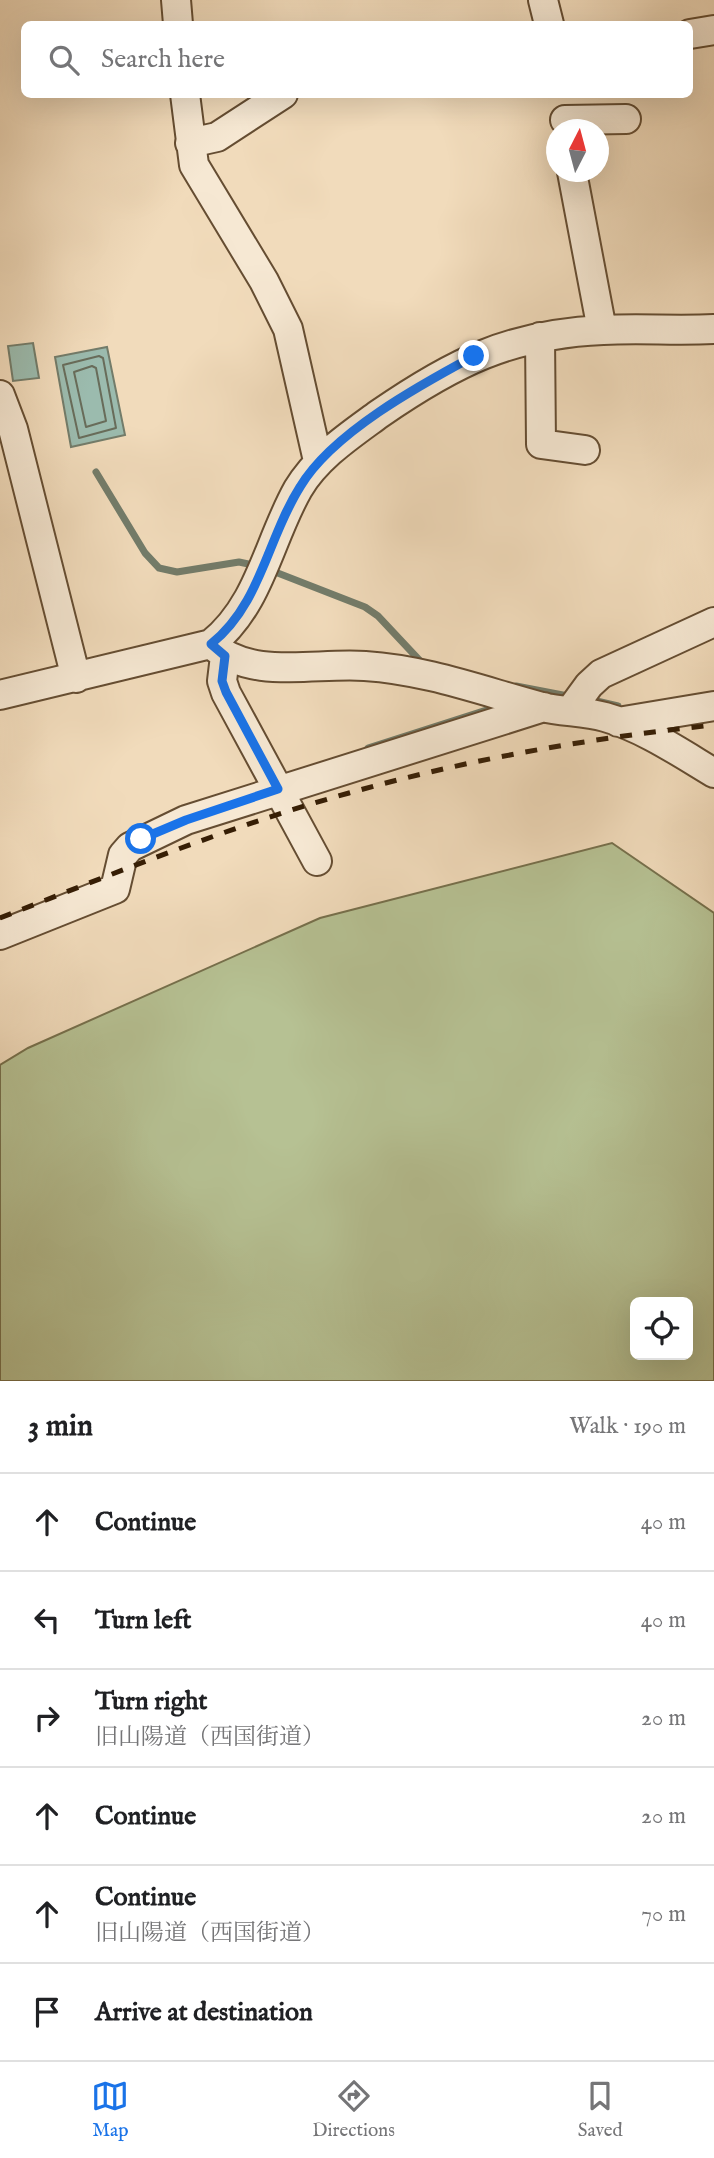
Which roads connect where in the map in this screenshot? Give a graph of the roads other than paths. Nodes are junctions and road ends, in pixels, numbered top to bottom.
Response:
1 (176, 0) edge
2 (543, 0) edge
3 (178, 21) edge
4 (548, 21) edge
5 (714, 30) edge
6 (693, 34) edge
7 (185, 98) edge
8 (277, 98) edge
9 (564, 115) edge
10 (626, 119) dead end
11 (190, 143) junction
12 (574, 182) edge
13 (714, 329) edge
14 (603, 330) junction
15 (540, 337) junction
16 (0, 395) edge
17 (585, 450) dead end
18 (318, 461) junction
19 (714, 622) edge
20 (218, 650) junction
21 (76, 678) junction
22 (0, 695) edge
23 (568, 704) junction
24 (714, 706) edge
25 (618, 722) junction
26 (714, 773) edge
27 (278, 789) junction
28 (317, 861) dead end
29 (0, 935) edge

1 - 3 street
2 - 4 street
5 - 6 street
7 - 11 street
8 - 11 street
9 - 10 street
11 - 18 street
12 - 14 street
13 - 14 street
14 - 15 street
15 - 17 street
15 - 18 street
16 - 21 street
18 - 20 street
19 - 23 street
20 - 21 street
20 - 23 street
20 - 27 street
21 - 22 street
23 - 25 street
23 - 27 street
24 - 25 street
25 - 26 street
27 - 28 street
27 - 29 street

